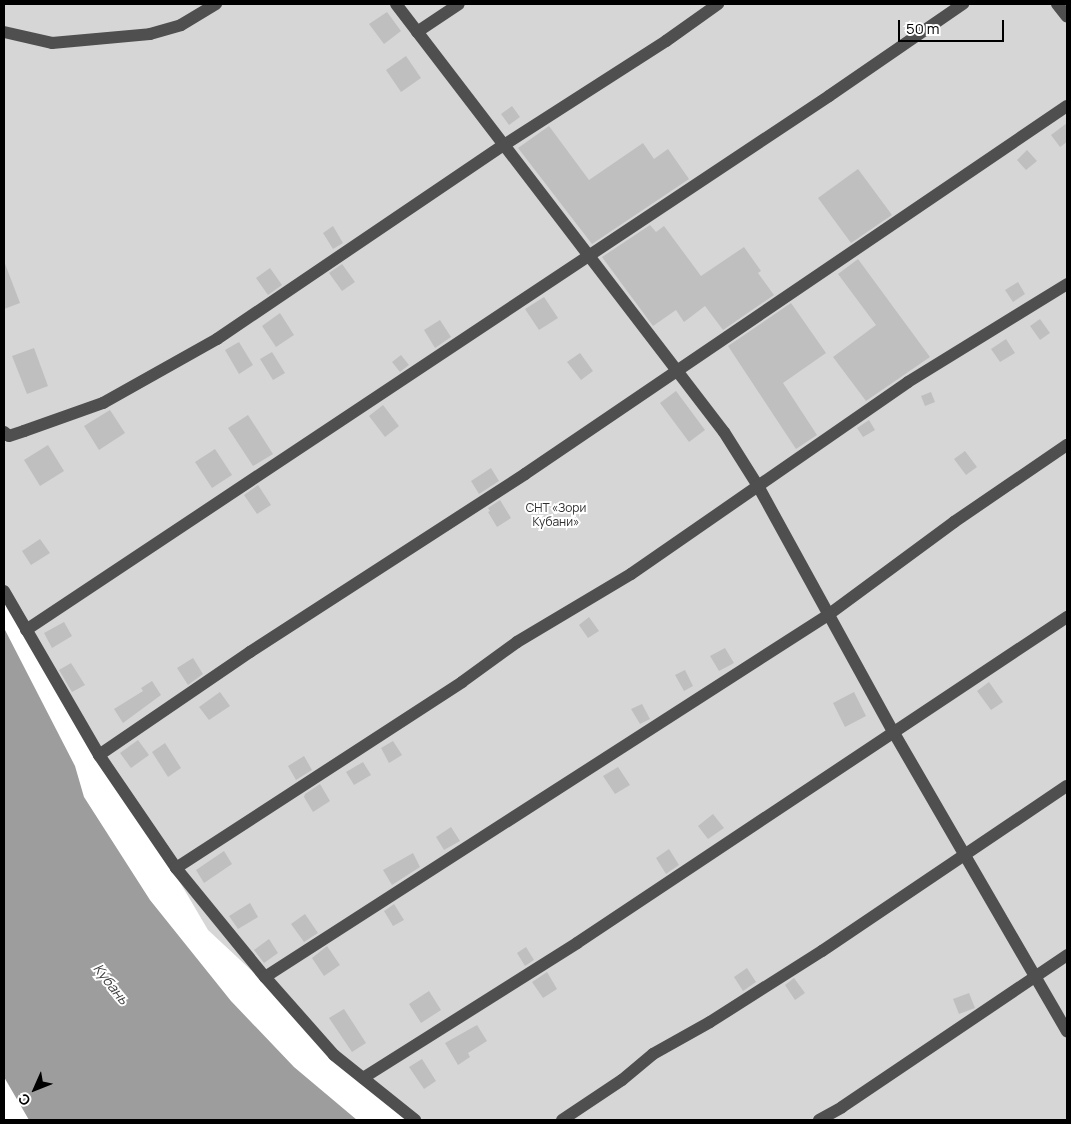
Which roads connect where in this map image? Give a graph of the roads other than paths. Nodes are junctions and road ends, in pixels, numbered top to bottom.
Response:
1 (216, 4) edge
2 (396, 4) edge
3 (460, 4) edge
4 (718, 4) edge
5 (963, 4) edge
6 (1057, 4) edge
7 (1067, 18) edge
8 (4, 32) edge
9 (417, 32) junction
10 (1067, 106) edge
11 (504, 145) junction
12 (588, 255) junction
13 (1067, 284) edge
14 (677, 372) junction
15 (4, 432) edge
16 (1067, 445) edge
17 (758, 486) junction
18 (4, 591) edge
19 (828, 615) junction
20 (1067, 617) edge
21 (26, 630) junction
22 (894, 733) junction
23 (100, 754) junction
24 (1067, 786) edge
25 (964, 854) junction
26 (176, 868) junction
27 (1067, 955) edge
28 (1036, 976) junction
29 (265, 977) junction
30 (1067, 1032) edge
31 (362, 1078) junction
32 (416, 1120) edge
33 (562, 1120) edge
34 (819, 1120) edge

1 - 8 lane
2 - 9 lane
3 - 9 lane
4 - 11 lane
5 - 12 lane
6 - 7 lane
9 - 11 lane
10 - 14 lane
11 - 12 lane
11 - 15 lane
12 - 14 lane
12 - 21 lane
13 - 17 lane
14 - 17 lane
14 - 23 lane
16 - 19 lane
17 - 19 lane
17 - 26 lane
18 - 21 lane
19 - 22 lane
19 - 29 lane
20 - 22 lane
21 - 23 lane
22 - 25 lane
22 - 31 lane
23 - 26 lane
24 - 25 lane
25 - 28 lane
25 - 33 lane
26 - 29 lane
27 - 28 lane
28 - 30 lane
28 - 34 lane
29 - 31 lane
31 - 32 lane

